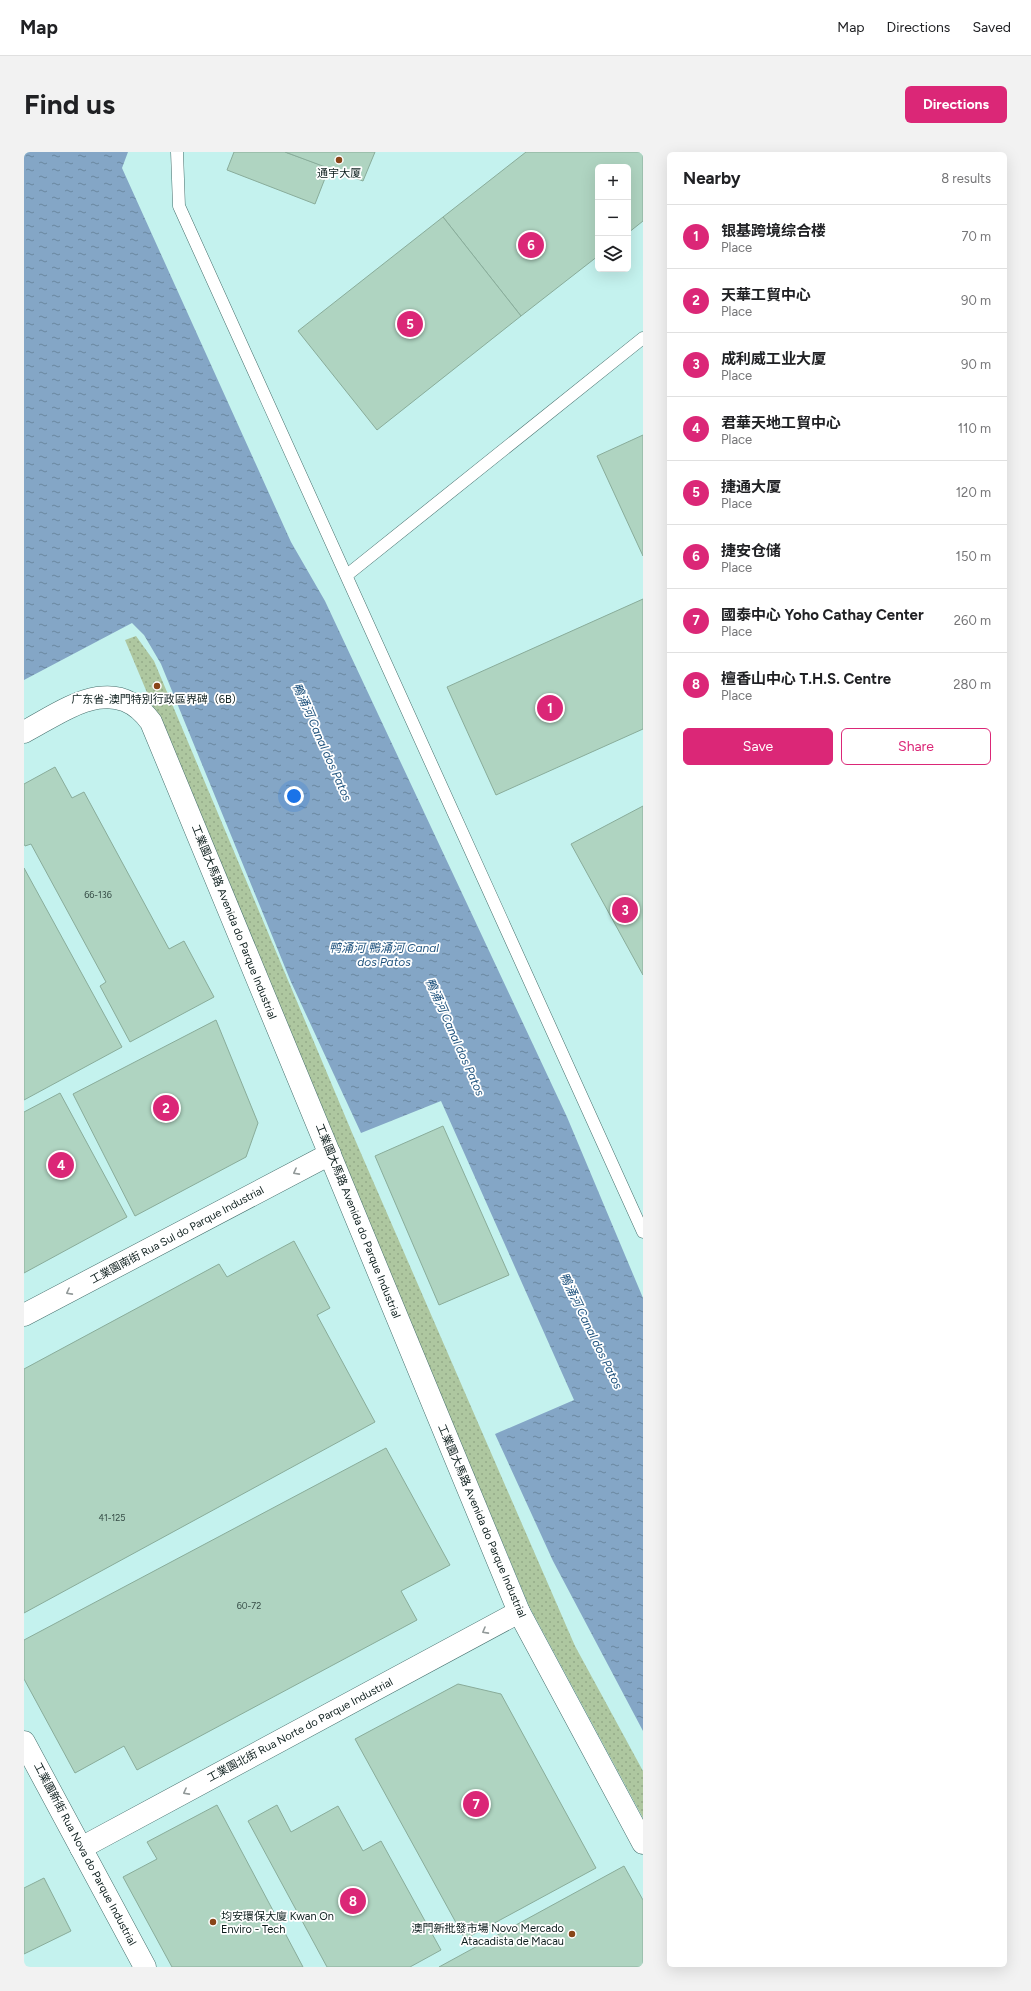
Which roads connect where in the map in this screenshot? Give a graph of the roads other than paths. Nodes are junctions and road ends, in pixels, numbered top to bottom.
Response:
1 (177, 152) edge
2 (643, 338) edge
3 (347, 575) junction
4 (24, 732) edge
5 (330, 1154) junction
6 (643, 1232) edge
7 (24, 1316) edge
8 (519, 1612) junction
9 (24, 1742) edge
10 (643, 1843) edge
11 (82, 1848) junction
12 (145, 1967) edge

1 - 3 lane
2 - 3 lane
3 - 6 lane
4 - 5 street, 工業園大馬路 Avenida do Parque Industrial
5 -> 7 street, 工業園南街 Rua Sul do Parque Industrial
5 - 8 street, 工業園大馬路 Avenida do Parque Industrial
8 - 10 street, 工業園大馬路 Avenida do Parque Industrial
8 -> 11 street, 工業園北街 Rua Norte do Parque Industrial
9 - 11 street, 工業園新街 Rua Nova do Parque Industrial
11 - 12 street, 工業園新街 Rua Nova do Parque Industrial

